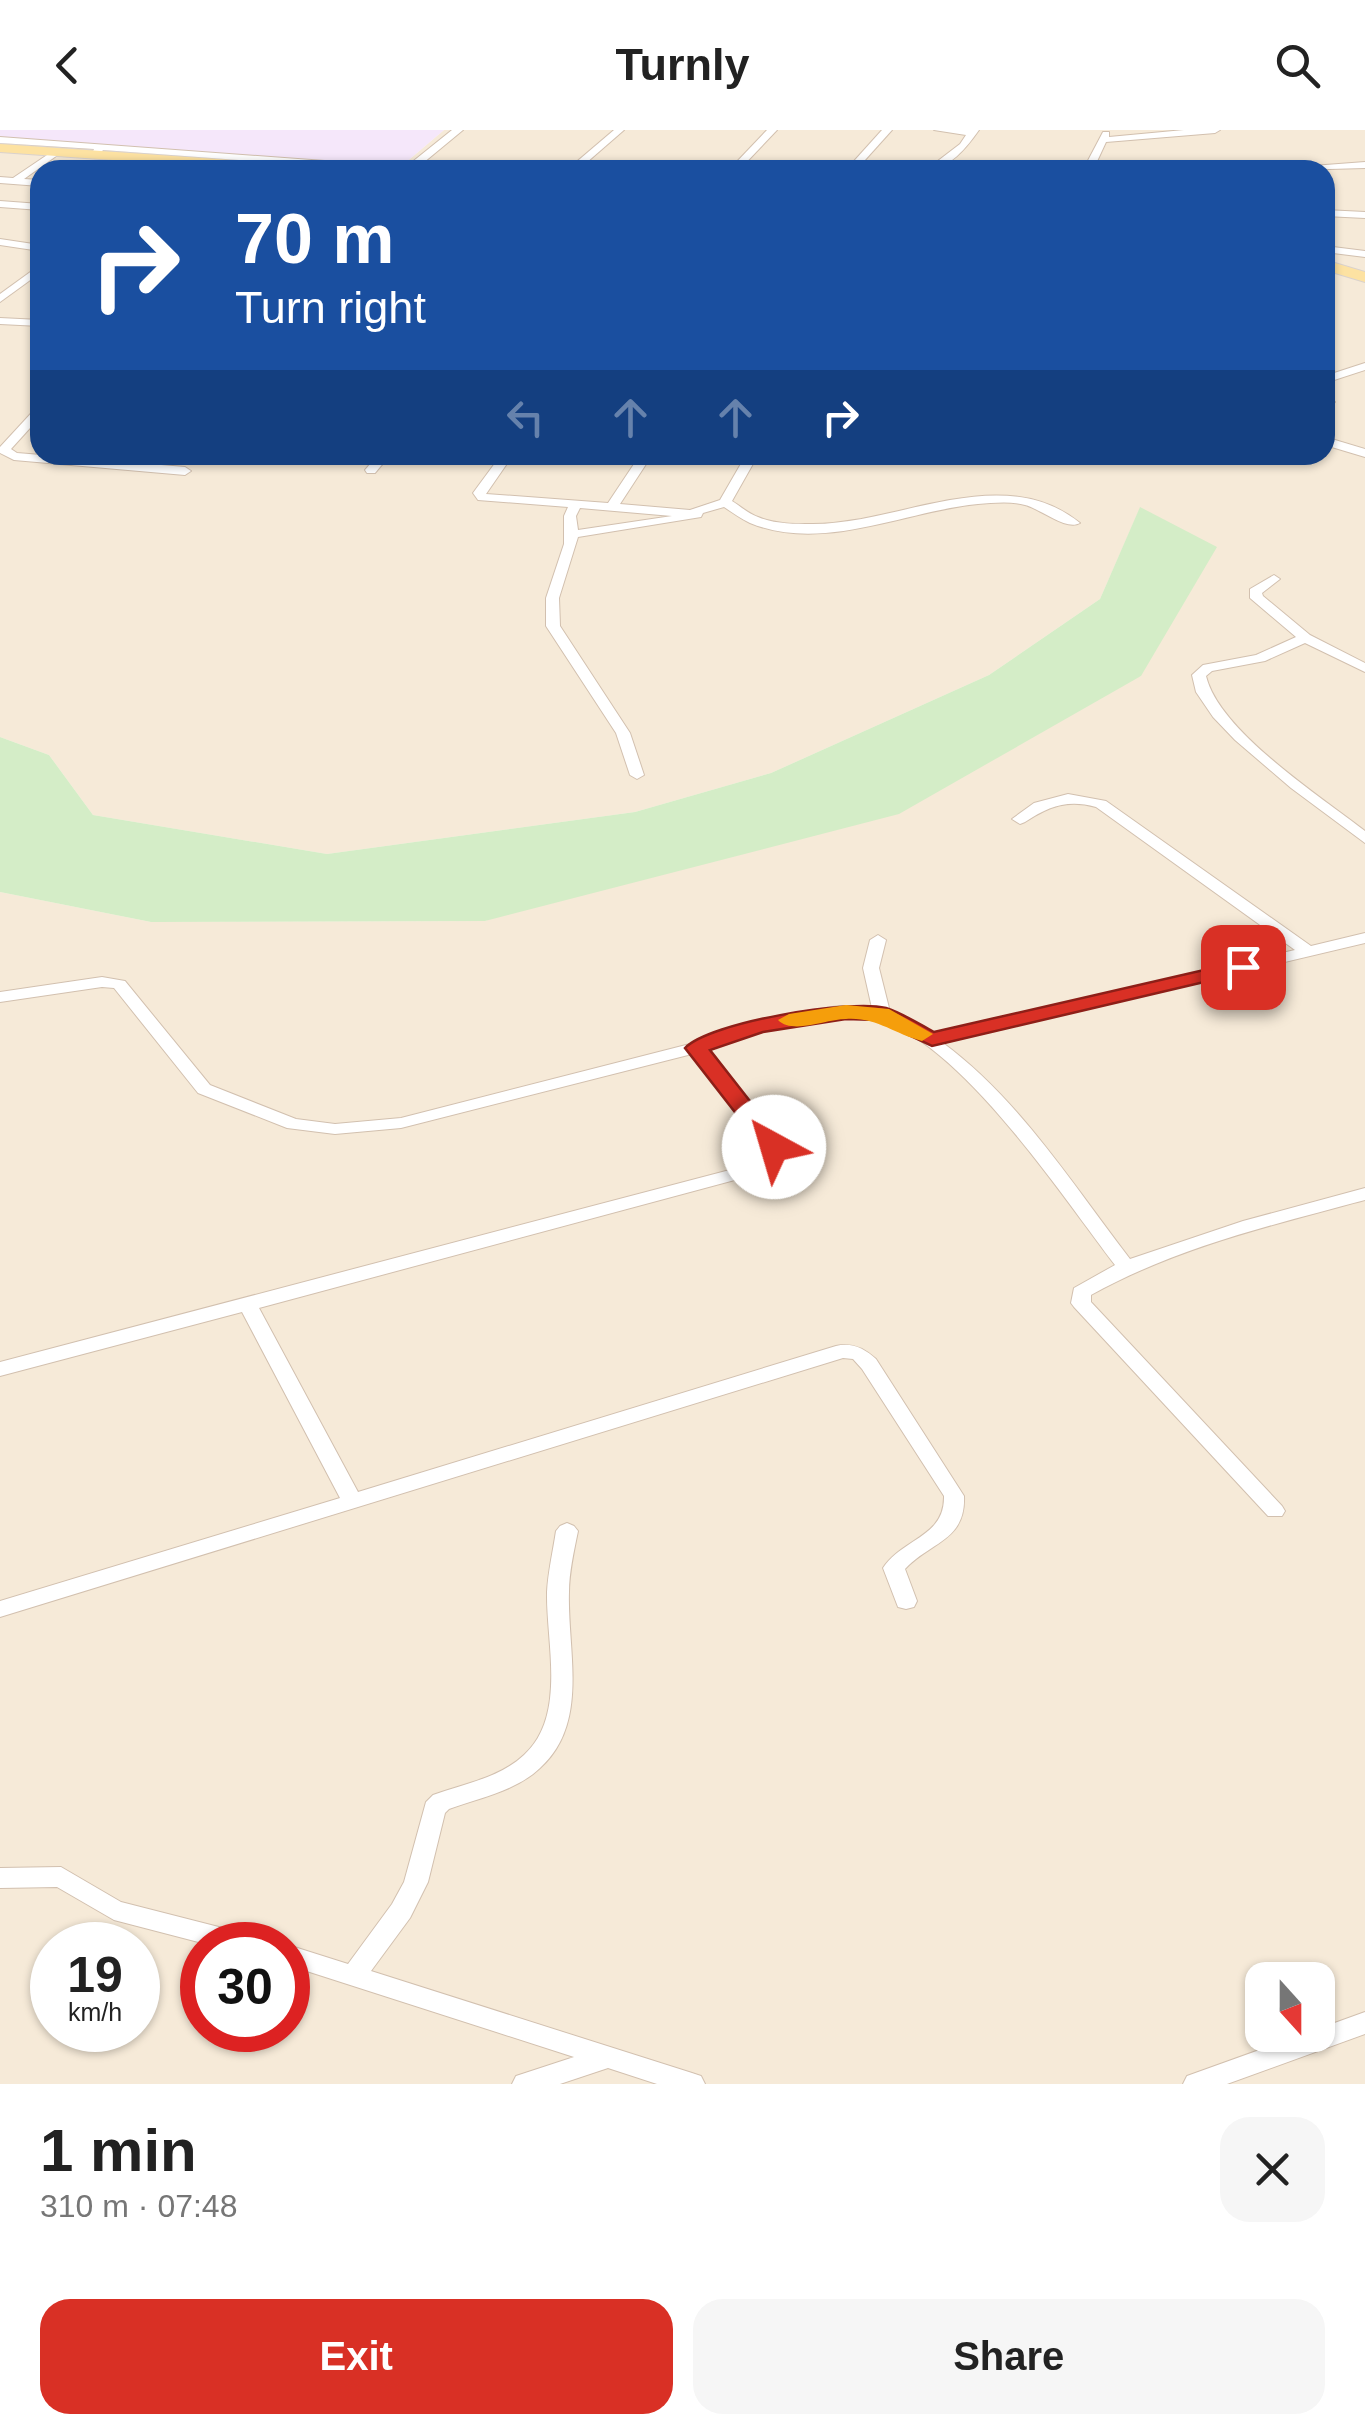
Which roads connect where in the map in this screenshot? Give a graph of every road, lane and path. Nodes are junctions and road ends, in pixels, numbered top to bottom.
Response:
1 (458, 130) edge
2 (619, 130) edge
3 (772, 130) edge
4 (888, 130) edge
5 (939, 130) edge
6 (1109, 130) edge
7 (1215, 130) edge
8 (973, 132) edge
9 (0, 140) edge
10 (1101, 140) junction
11 (0, 148) edge
12 (99, 151) junction
13 (56, 152) junction
14 (45, 160) edge
15 (139, 160) edge
16 (247, 160) edge
17 (423, 160) edge
18 (584, 160) edge
19 (744, 160) edge
20 (860, 160) edge
21 (944, 160) edge
22 (1092, 160) edge
23 (1365, 165) edge
24 (1335, 167) edge
25 (30, 170) edge
26 (0, 180) edge
27 (15, 181) junction
28 (30, 183) edge
29 (0, 204) edge
30 (30, 206) edge
31 (1335, 214) edge
32 (1365, 215) edge
33 (0, 242) edge
34 (30, 246) edge
35 (1335, 250) edge
36 (1365, 254) edge
37 (1335, 271) edge
38 (30, 276) edge
39 (1365, 276) edge
40 (0, 299) edge
41 (0, 321) edge
42 (30, 322) edge
43 (1365, 366) edge
44 (1335, 376) edge
45 (30, 421) edge
46 (1335, 444) edge
47 (1365, 453) edge
48 (30, 457) edge
49 (117, 465) edge
50 (375, 465) edge
51 (500, 465) edge
52 (639, 465) edge
53 (746, 465) edge
54 (371, 470) dead end
55 (185, 471) dead end
56 (725, 502) junction
57 (575, 506) junction
58 (612, 507) junction
59 (697, 514) junction
60 (1074, 522) dead end
61 (575, 534) junction
62 (1274, 579) dead end
63 (1305, 638) junction
64 (1365, 668) edge
65 (638, 776) dead end
66 (1020, 820) dead end
67 (1365, 838) edge
68 (1365, 938) edge
69 (878, 940) dead end
70 (1308, 951) junction
71 (0, 998) edge
72 (882, 1014) junction
73 (932, 1040) junction
74 (696, 1048) junction
75 (1365, 1194) edge
76 (1126, 1267) junction
77 (249, 1307) junction
78 (0, 1370) edge
79 (353, 1503) junction
80 (1275, 1511) dead end
81 (568, 1531) dead end
82 (906, 1601) dead end
83 (0, 1609) edge
84 (0, 1878) edge
85 (180, 1927) edge
86 (310, 1961) edge
87 (355, 1973) junction
88 (1365, 2023) edge
89 (607, 2058) junction
90 (525, 2084) edge
91 (692, 2084) edge
92 (1196, 2084) edge

1 - 17 street
2 - 18 street
3 - 19 street
4 - 20 street
5 - 8 street
6 - 10 street
7 - 10 street
8 - 21 street
9 - 12 street
10 - 22 street
11 - 13 main road
12 - 13 main road
12 - 15 main road
12 - 16 street
13 - 14 street
23 - 24 street
25 - 27 street
26 - 27 street
27 - 28 street
29 - 30 street
31 - 32 street
33 - 34 street
35 - 36 street
37 - 39 main road
38 - 40 street
41 - 42 street
43 - 44 street
45 - 48 street
46 - 47 street
49 - 55 street
50 - 54 street
51 - 57 street
52 - 58 street
53 - 56 street
56 - 59 street
56 - 60 street
57 - 58 street
57 - 61 street
58 - 59 street
59 - 61 street
61 - 65 street
62 - 63 street
63 - 64 street
63 - 67 street
66 - 70 street
68 - 70 street
69 - 72 street
70 - 73 street
71 - 74 street
72 - 73 street
72 - 74 street
73 - 76 street
74 - 77 street
75 - 76 street
76 - 80 street
77 - 78 street
77 - 79 street
79 - 82 street
79 - 83 street
81 - 87 street
84 - 85 street
86 - 87 street
87 - 89 street
88 - 92 street
89 - 90 street
89 - 91 street

